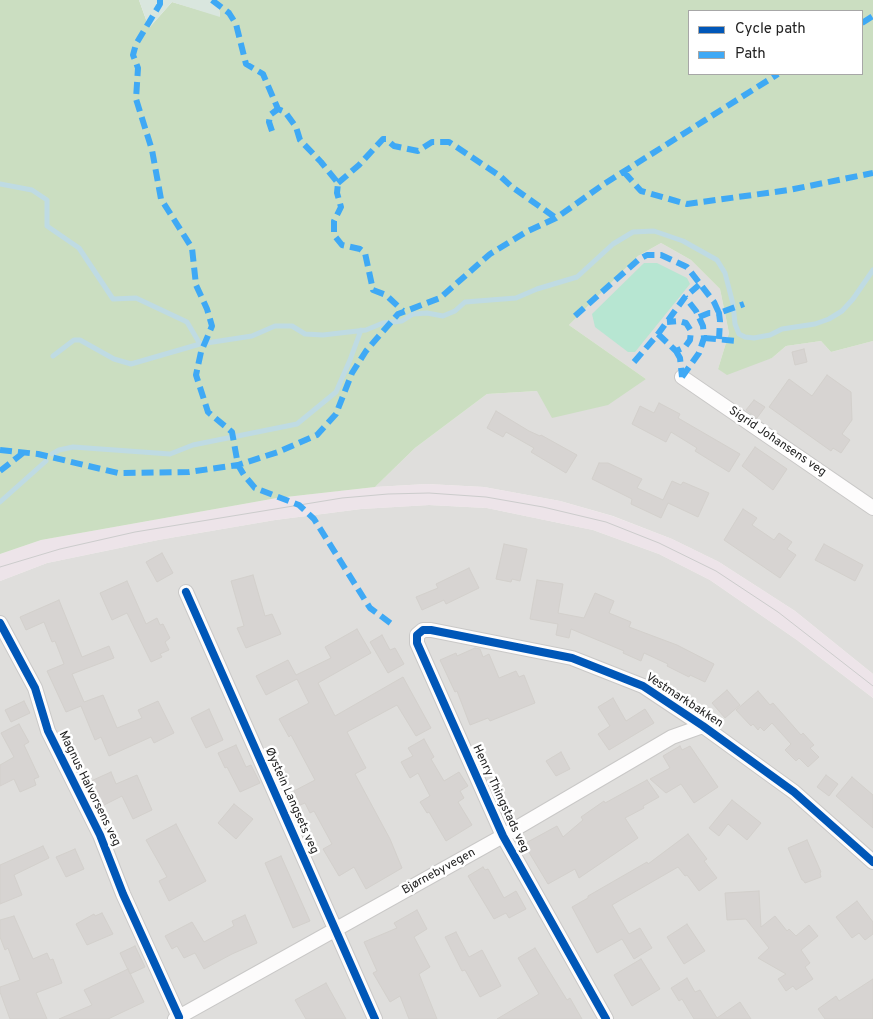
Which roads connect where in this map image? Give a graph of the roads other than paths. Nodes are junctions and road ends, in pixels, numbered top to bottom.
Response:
1 (682, 377) dead end
2 (873, 508) edge
3 (186, 592) dead end
4 (1, 624) edge
5 (417, 635) joint
6 (703, 726) junction
7 (503, 836) junction
8 (873, 862) edge
9 (336, 930) junction
10 (177, 1018) edge
11 (375, 1019) edge
12 (606, 1019) edge

1 - 2 street, Sigrid Johansens veg
3 - 9 street, Øystein Langsets veg
4 - 10 street, Magnus Halvorsens veg
5 - 6 street, Vestmarkbakken
5 - 7 street, Henry Thingstads veg
6 - 7 street, Bjørnebyvegen
6 - 8 street, Vestmarkbakken
7 - 9 street, Bjørnebyvegen
7 - 12 street, Henry Thingstads veg
9 - 10 street, Bjørnebyvegen
9 - 11 street, Øystein Langsets veg

